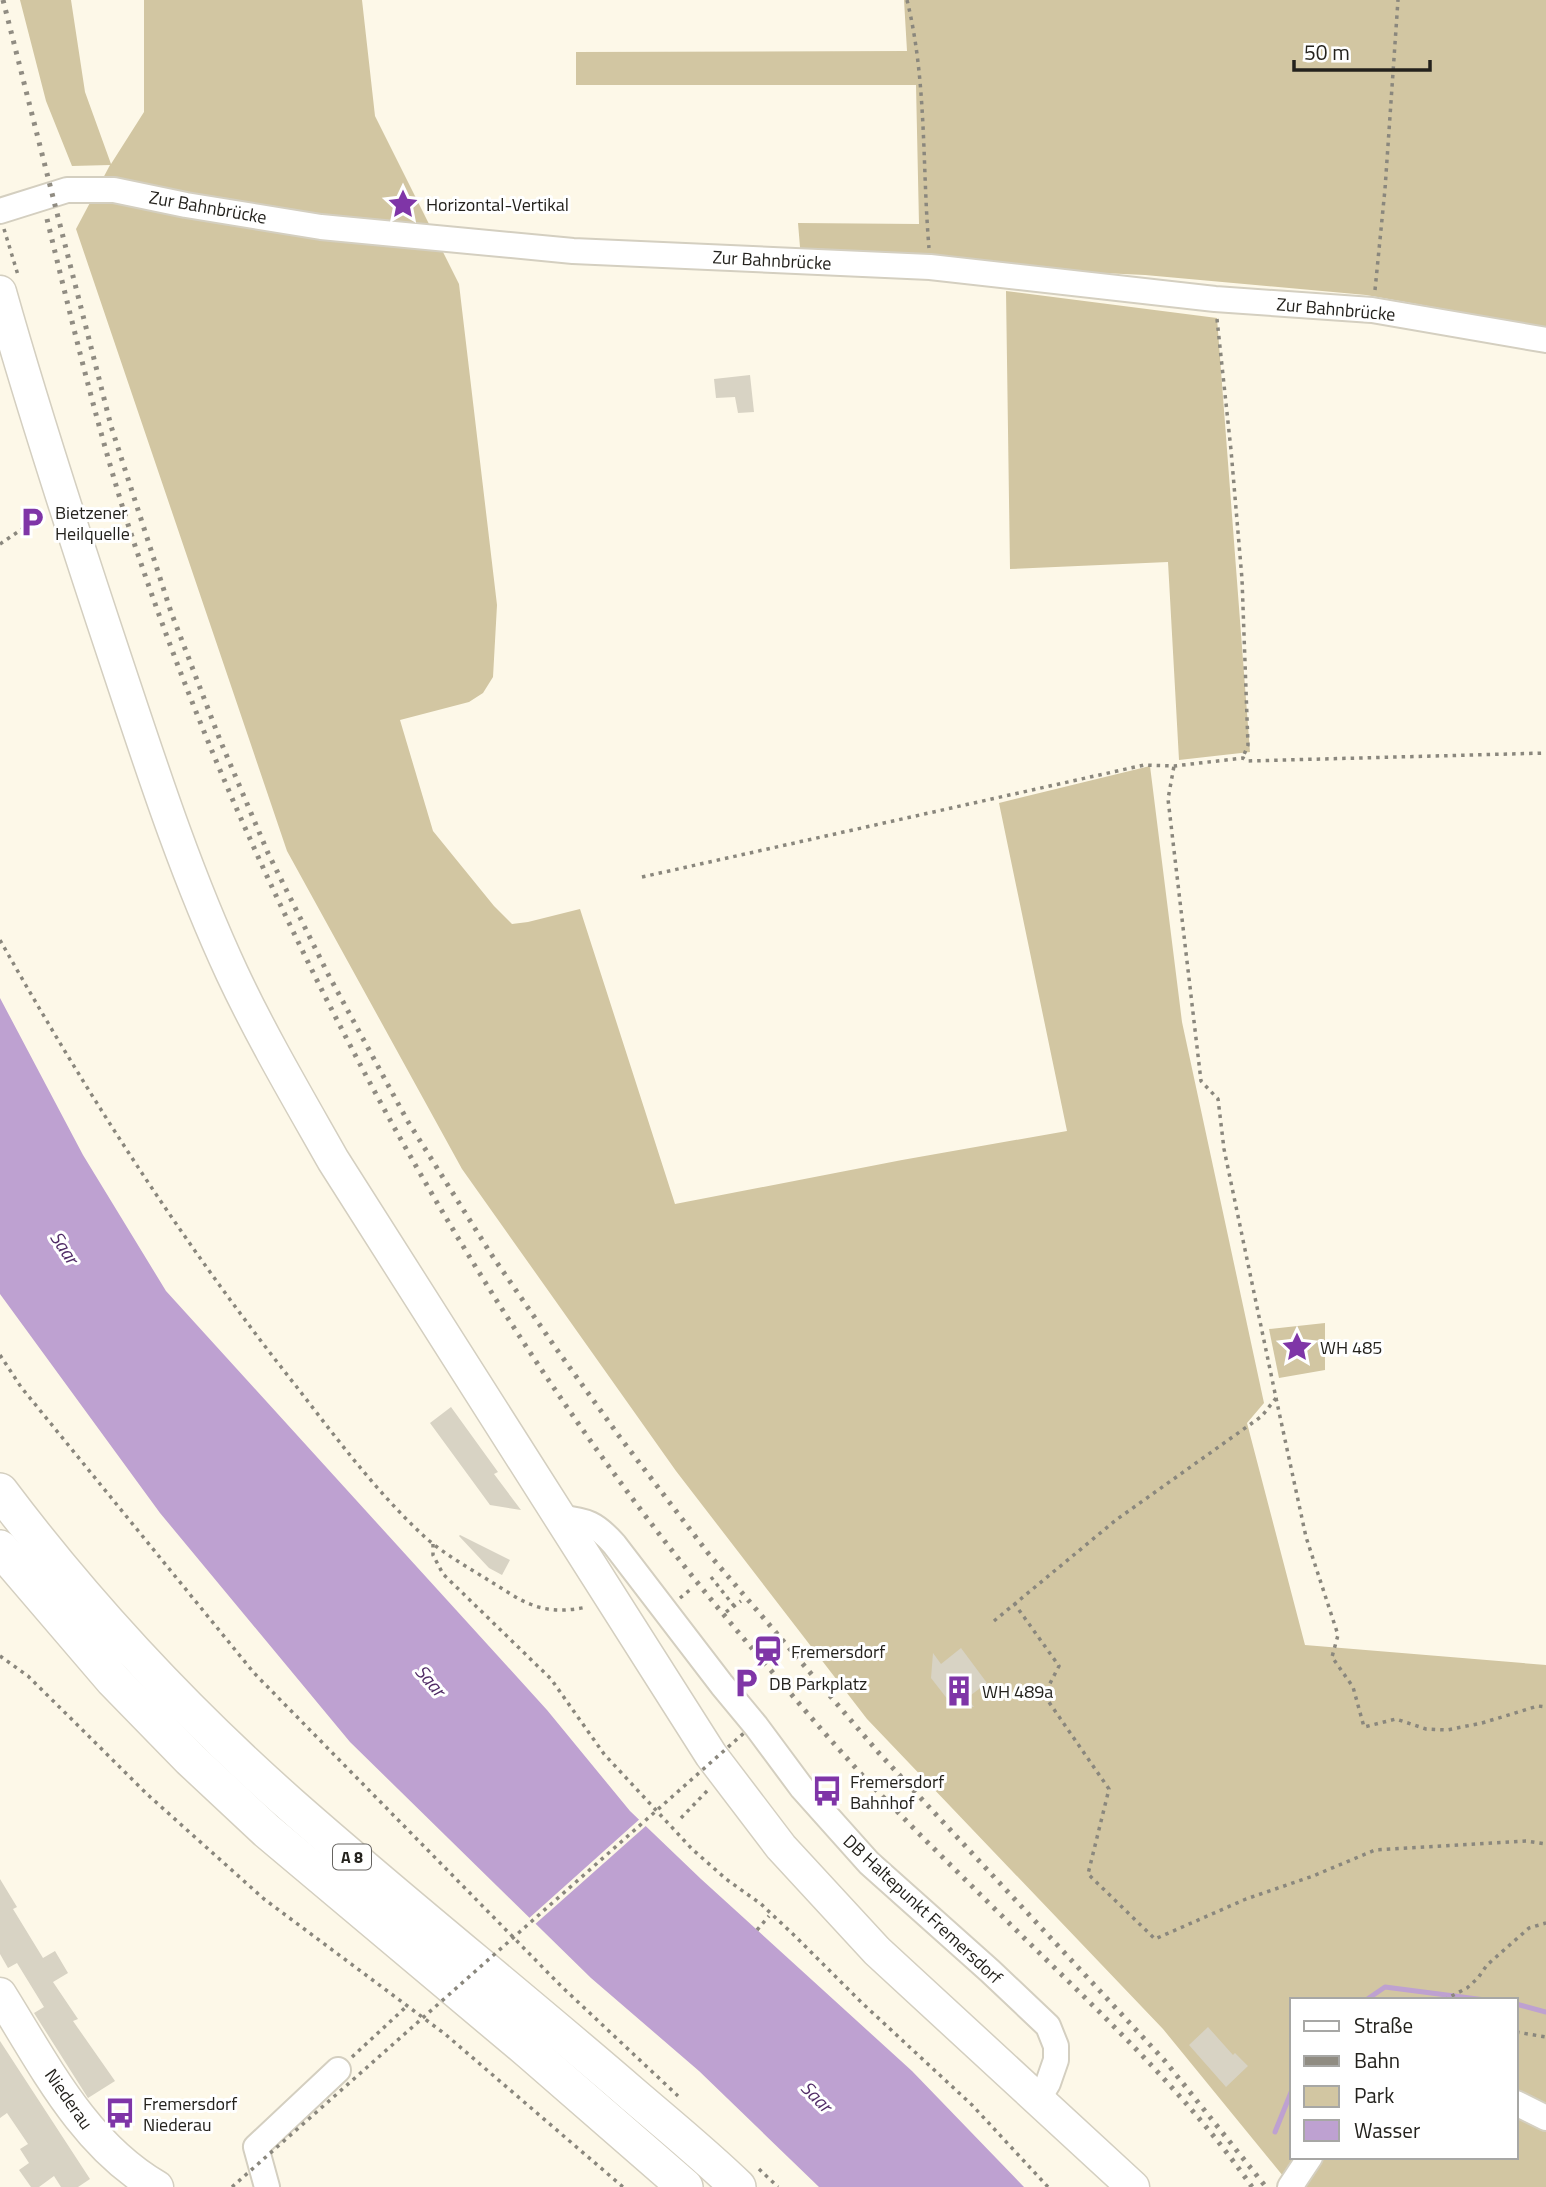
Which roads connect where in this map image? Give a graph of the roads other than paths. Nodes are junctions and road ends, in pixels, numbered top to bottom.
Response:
1 (2, 219) edge
2 (10, 286) edge
3 (1546, 340) edge
4 (0, 1491) edge
5 (560, 1518) junction
6 (0, 1548) edge
7 (0, 1994) edge
8 (338, 2070) road end
9 (1039, 2098) junction
10 (1518, 2104) edge
11 (1546, 2118) edge
12 (1309, 2159) edge
13 (748, 2178) edge
14 (157, 2187) edge
15 (267, 2187) edge
16 (685, 2187) edge
17 (1133, 2187) edge
18 (1290, 2187) edge

1 - 3 street, Zur Bahnbrücke
2 - 5 main road
4 - 13 highway, A 8
5 - 9 main road
5 - 9 street, DB Haltepunkt Fremersdorf
6 - 16 highway, A 8
7 - 14 main road, Niederau
8 - 15 street
9 - 17 main road
10 - 11 street
12 - 18 street

